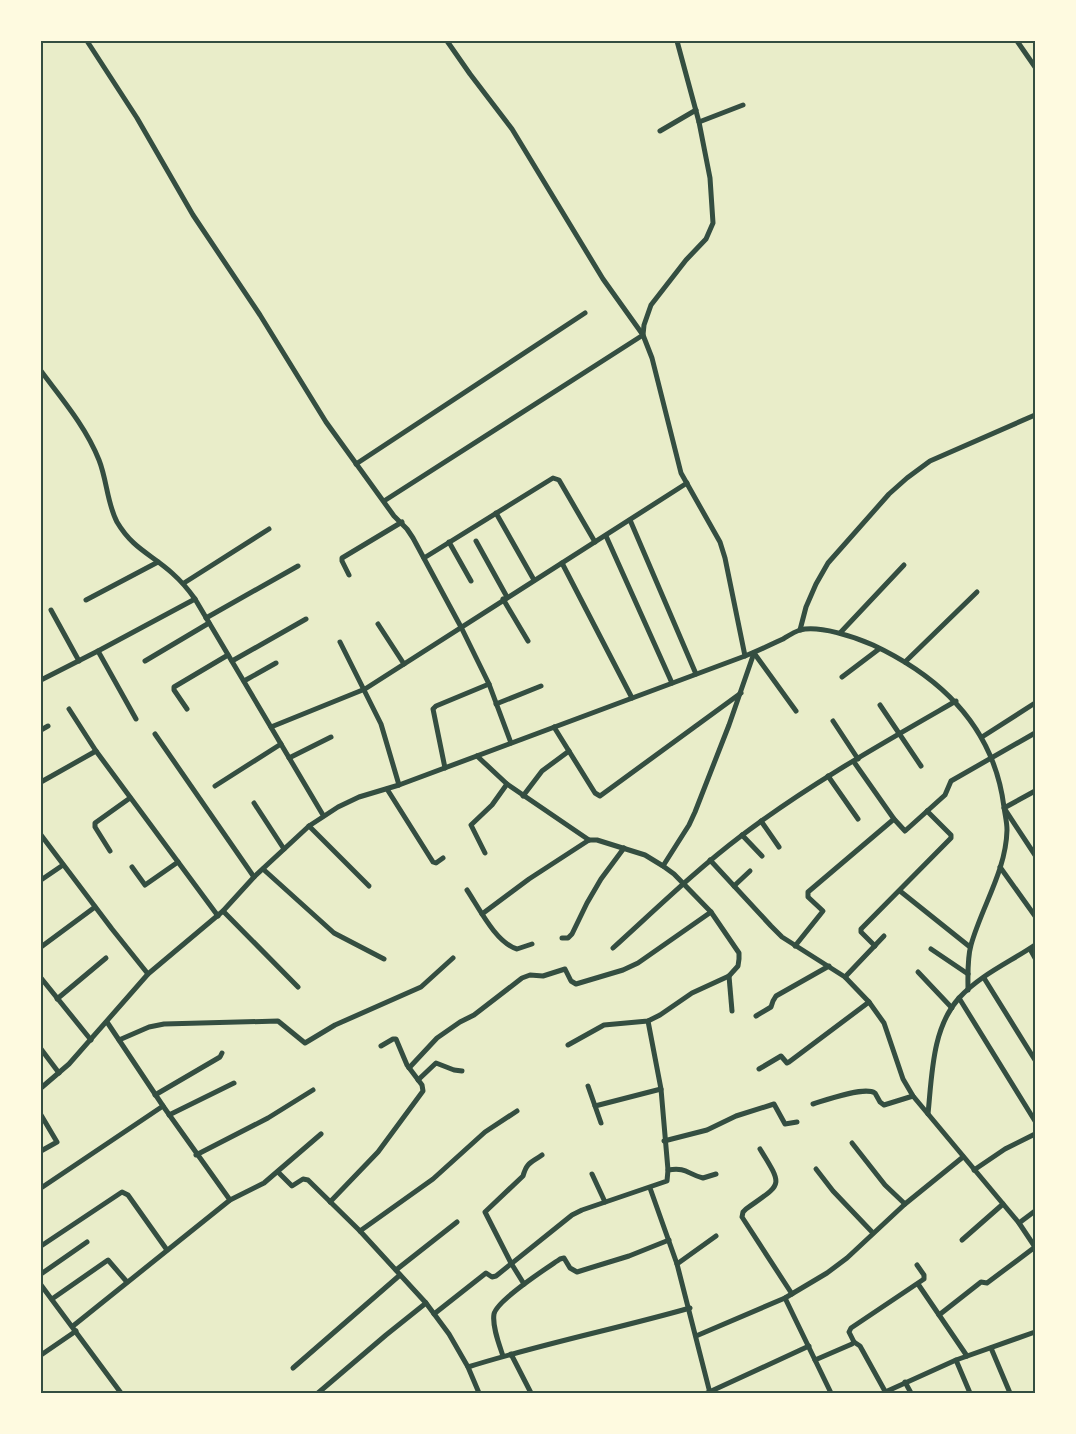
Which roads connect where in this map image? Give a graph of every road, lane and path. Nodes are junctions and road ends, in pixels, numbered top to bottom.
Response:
1 (87, 41) edge
2 (447, 41) edge
3 (677, 41) edge
4 (1017, 41) edge
5 (1032, 58) edge
6 (1035, 67) edge
7 (743, 105) dead end
8 (696, 110) junction
9 (699, 122) junction
10 (660, 131) dead end
11 (585, 313) dead end
12 (643, 335) junction
13 (41, 371) edge
14 (1035, 415) edge
15 (356, 464) junction
16 (687, 483) junction
17 (384, 501) junction
18 (496, 513) junction
19 (630, 520) junction
20 (402, 522) junction
21 (269, 529) dead end
22 (606, 536) junction
23 (476, 541) dead end
24 (449, 542) junction
25 (595, 542) junction
26 (424, 558) junction
27 (158, 562) junction
28 (562, 563) junction
29 (904, 565) dead end
30 (298, 566) dead end
31 (349, 575) dead end
32 (471, 580) dead end
33 (534, 580) junction
34 (184, 583) junction
35 (977, 592) dead end
36 (505, 598) junction
37 (195, 599) junction
38 (86, 600) dead end
39 (52, 610) dead end
40 (306, 619) dead end
41 (208, 620) junction
42 (378, 624) dead end
43 (461, 627) junction
44 (800, 630) junction
45 (840, 633) junction
46 (528, 641) dead end
47 (340, 642) dead end
48 (880, 648) junction
49 (98, 652) junction
50 (754, 652) junction
51 (228, 655) junction
52 (745, 656) junction
53 (79, 661) junction
54 (145, 661) dead end
55 (232, 661) junction
56 (904, 662) junction
57 (276, 663) dead end
58 (404, 664) junction
59 (696, 674) junction
60 (842, 678) dead end
61 (41, 680) edge
62 (244, 681) junction
63 (672, 683) junction
64 (489, 684) junction
65 (541, 686) dead end
66 (365, 689) junction
67 (741, 693) junction
68 (632, 698) junction
69 (956, 701) junction
70 (1035, 703) edge
71 (496, 704) junction
72 (880, 705) dead end
73 (69, 709) dead end
74 (187, 709) dead end
75 (796, 711) dead end
76 (136, 719) dead end
77 (833, 721) dead end
78 (48, 726) dead end
79 (271, 727) junction
80 (554, 727) junction
81 (41, 730) edge
82 (1035, 733) edge
83 (155, 734) dead end
84 (899, 734) junction
85 (331, 737) dead end
86 (982, 737) junction
87 (511, 743) junction
88 (281, 744) junction
89 (96, 751) junction
90 (569, 751) junction
91 (477, 756) junction
92 (290, 758) junction
93 (992, 758) junction
94 (856, 760) junction
95 (921, 766) dead end
96 (445, 768) junction
97 (828, 776) junction
98 (41, 782) edge
99 (507, 784) junction
100 (399, 785) junction
101 (215, 786) dead end
102 (386, 789) junction
103 (1035, 791) edge
104 (522, 796) junction
105 (130, 798) junction
106 (254, 803) dead end
107 (1004, 808) junction
108 (927, 811) junction
109 (323, 815) junction
110 (858, 819) dead end
111 (894, 819) junction
112 (761, 821) junction
113 (308, 826) junction
114 (41, 835) edge
115 (742, 835) junction
116 (589, 840) junction
117 (779, 847) dead end
118 (624, 848) junction
119 (284, 849) junction
120 (110, 851) dead end
121 (486, 853) dead end
122 (1035, 855) edge
123 (762, 856) dead end
124 (443, 858) dead end
125 (710, 860) junction
126 (178, 862) junction
127 (64, 865) junction
128 (664, 866) junction
129 (132, 867) dead end
130 (1000, 867) junction
131 (263, 869) junction
132 (750, 871) dead end
133 (254, 877) junction
134 (41, 880) edge
135 (684, 884) junction
136 (369, 886) dead end
137 (734, 886) junction
138 (467, 890) dead end
139 (900, 891) junction
140 (95, 907) junction
141 (223, 912) junction
142 (711, 912) junction
143 (482, 914) junction
144 (218, 916) junction
145 (1035, 916) edge
146 (884, 936) dead end
147 (562, 938) dead end
148 (532, 944) dead end
149 (795, 946) junction
150 (875, 946) junction
151 (41, 947) edge
152 (970, 947) junction
153 (1032, 947) edge
154 (613, 948) dead end
155 (931, 949) dead end
156 (106, 958) dead end
157 (453, 958) dead end
158 (1035, 958) edge
159 (384, 959) dead end
160 (829, 966) junction
161 (918, 972) dead end
162 (148, 974) junction
163 (968, 974) junction
164 (729, 976) junction
165 (845, 977) junction
166 (41, 978) edge
167 (984, 978) junction
168 (298, 987) dead end
169 (968, 990) junction
170 (959, 998) junction
171 (57, 999) junction
172 (869, 1002) junction
173 (952, 1008) junction
174 (732, 1011) dead end
175 (756, 1016) dead end
176 (648, 1021) junction
177 (107, 1022) junction
178 (91, 1040) junction
179 (119, 1040) junction
180 (568, 1045) dead end
181 (381, 1046) dead end
182 (41, 1049) edge
183 (222, 1053) dead end
184 (1035, 1060) edge
185 (409, 1068) junction
186 (759, 1069) dead end
187 (462, 1071) dead end
188 (60, 1073) junction
189 (418, 1080) junction
190 (234, 1083) dead end
191 (588, 1086) dead end
192 (41, 1088) edge
193 (661, 1089) junction
194 (313, 1090) dead end
195 (155, 1095) junction
196 (913, 1096) junction
197 (814, 1104) dead end
198 (162, 1106) junction
199 (595, 1106) junction
200 (517, 1111) dead end
201 (928, 1114) junction
202 (169, 1115) junction
203 (41, 1116) edge
204 (1035, 1121) edge
205 (797, 1122) dead end
206 (601, 1123) dead end
207 (321, 1134) dead end
208 (1035, 1134) edge
209 (664, 1141) junction
210 (852, 1143) dead end
211 (760, 1149) dead end
212 (41, 1151) edge
213 (196, 1155) junction
214 (542, 1155) dead end
215 (963, 1157) junction
216 (816, 1169) dead end
217 (668, 1170) junction
218 (974, 1170) junction
219 (278, 1172) junction
220 (592, 1174) dead end
221 (716, 1174) dead end
222 (41, 1188) edge
223 (650, 1188) junction
224 (230, 1200) junction
225 (330, 1202) junction
226 (605, 1202) junction
227 (904, 1204) junction
228 (1003, 1204) junction
229 (1035, 1211) edge
230 (457, 1222) dead end
231 (1019, 1223) junction
232 (360, 1231) junction
233 (873, 1233) junction
234 (716, 1236) dead end
235 (669, 1240) junction
236 (962, 1240) dead end
237 (87, 1242) dead end
238 (41, 1246) edge
239 (1035, 1247) edge
240 (166, 1250) junction
241 (511, 1263) junction
242 (677, 1264) junction
243 (917, 1265) dead end
244 (398, 1273) junction
245 (41, 1274) edge
246 (127, 1282) junction
247 (524, 1284) junction
248 (918, 1284) junction
249 (41, 1285) edge
250 (792, 1294) junction
251 (785, 1298) junction
252 (52, 1299) junction
253 (426, 1303) junction
254 (690, 1308) junction
255 (434, 1314) junction
256 (938, 1315) junction
257 (74, 1328) junction
258 (1035, 1332) edge
259 (696, 1336) junction
260 (854, 1342) junction
261 (809, 1346) junction
262 (991, 1348) junction
263 (511, 1354) junction
264 (41, 1355) edge
265 (503, 1356) junction
266 (967, 1356) junction
267 (815, 1360) junction
268 (956, 1360) junction
269 (468, 1367) junction
270 (293, 1368) dead end
271 (905, 1382) junction
272 (319, 1392) edge
273 (709, 1392) edge
274 (885, 1392) edge
275 (121, 1393) edge
276 (478, 1393) edge
277 (531, 1393) edge
278 (831, 1393) edge
279 (911, 1393) edge
280 (970, 1393) edge
281 (1010, 1393) edge

1 - 15 street
2 - 12 street
3 - 8 street
4 - 5 street
5 - 6 street
7 - 9 street
8 - 9 street
8 - 10 street
9 - 12 street
11 - 15 street
12 - 16 street
12 - 17 street
13 - 27 street
14 - 44 street
15 - 17 street
16 - 19 street
16 - 52 street
17 - 20 street
18 - 24 street
18 - 25 street
18 - 33 street
19 - 22 street
19 - 59 street
20 - 26 street
20 - 31 street
21 - 34 street
22 - 25 street
22 - 63 street
23 - 36 street
24 - 26 street
24 - 32 street
25 - 28 street
26 - 43 street
27 - 34 street
27 - 38 street
28 - 33 street
28 - 68 street
29 - 45 street
30 - 41 street
33 - 36 street
34 - 37 street
35 - 56 street
36 - 43 street
36 - 46 street
37 - 41 street
37 - 49 street
39 - 53 street
40 - 55 street
41 - 51 street
41 - 54 street
42 - 58 street
43 - 58 street
43 - 64 street
44 - 45 street
44 - 50 street
45 - 48 street
47 - 66 street
48 - 56 street
48 - 60 street
49 - 53 street
49 - 76 street
50 - 52 street
50 - 67 street
50 - 75 street
51 - 55 street
51 - 74 street
52 - 59 street
53 - 61 street
55 - 62 street
56 - 69 street
57 - 62 street
58 - 66 street
59 - 63 street
62 - 79 street
63 - 68 street
64 - 71 street
64 - 96 street
65 - 71 street
66 - 79 street
66 - 100 street
67 - 90 street
67 - 128 street
68 - 80 street
69 - 84 street
69 - 86 street
70 - 86 street
71 - 87 street
72 - 84 street
73 - 89 street
77 - 94 street
78 - 81 street
79 - 88 street
80 - 87 street
80 - 90 street
82 - 93 street
83 - 133 street
84 - 94 street
84 - 95 street
85 - 92 street
86 - 93 street
87 - 91 street
88 - 92 street
88 - 101 street
89 - 98 street
89 - 105 street
90 - 104 street
91 - 96 street
91 - 99 street
92 - 109 street
93 - 107 street
93 - 108 street
94 - 97 street
94 - 111 street
96 - 100 street
97 - 110 street
97 - 112 street
99 - 104 street
99 - 121 street
100 - 102 street
102 - 109 street
102 - 124 street
103 - 107 street
104 - 116 street
105 - 120 street
105 - 126 street
106 - 119 street
107 - 122 street
107 - 130 street
108 - 111 street
108 - 139 street
109 - 113 street
111 - 149 street
112 - 115 street
112 - 117 street
113 - 119 street
113 - 136 street
114 - 127 street
115 - 123 street
115 - 125 street
116 - 118 street
116 - 143 street
118 - 128 street
118 - 147 street
119 - 131 street
125 - 135 street
125 - 137 street
126 - 129 street
126 - 144 street
127 - 134 street
127 - 140 street
128 - 135 street
130 - 145 street
130 - 152 street
131 - 133 street
131 - 159 street
132 - 137 street
133 - 141 street
135 - 142 street
135 - 154 street
137 - 149 street
138 - 143 street
139 - 150 street
139 - 152 street
140 - 151 street
140 - 162 street
141 - 144 street
141 - 168 street
142 - 164 street
142 - 185 street
143 - 148 street
144 - 162 street
146 - 150 street
149 - 160 street
150 - 165 street
152 - 163 street
153 - 158 street
153 - 167 street
155 - 163 street
156 - 171 street
157 - 179 street
160 - 165 street
160 - 175 street
161 - 173 street
162 - 177 street
163 - 169 street
164 - 174 street
164 - 176 street
165 - 172 street
166 - 171 street
167 - 169 street
167 - 184 street
169 - 170 street
170 - 173 street
170 - 204 street
171 - 178 street
172 - 186 street
172 - 196 street
173 - 201 street
176 - 180 street
176 - 193 street
177 - 178 street
177 - 179 street
178 - 188 street
179 - 195 street
181 - 185 street
182 - 188 street
183 - 195 street
185 - 189 street
187 - 189 street
188 - 192 street
189 - 225 street
190 - 202 street
191 - 199 street
193 - 199 street
193 - 209 street
194 - 213 street
195 - 198 street
196 - 197 street
196 - 201 street
198 - 202 street
198 - 222 street
199 - 206 street
200 - 232 street
201 - 215 street
202 - 213 street
203 - 212 street
205 - 209 street
207 - 219 street
208 - 218 street
209 - 217 street
210 - 227 street
211 - 250 street
213 - 224 street
214 - 241 street
215 - 218 street
215 - 227 street
216 - 233 street
217 - 221 street
217 - 223 street
218 - 228 street
219 - 224 street
219 - 225 street
220 - 226 street
223 - 226 street
223 - 235 street
224 - 240 street
225 - 232 street
226 - 241 street
227 - 233 street
228 - 231 street
228 - 236 street
229 - 231 street
230 - 244 street
231 - 239 street
232 - 244 street
233 - 250 street
234 - 242 street
235 - 242 street
235 - 247 street
237 - 245 street
238 - 240 street
239 - 256 street
240 - 246 street
241 - 247 street
241 - 255 street
242 - 254 street
243 - 248 street
244 - 253 street
244 - 270 street
246 - 252 street
246 - 257 street
247 - 265 street
248 - 256 street
248 - 260 street
249 - 252 street
250 - 251 street
251 - 259 street
251 - 261 street
252 - 257 street
253 - 255 street
253 - 272 street
254 - 259 street
254 - 263 street
255 - 269 street
256 - 266 street
257 - 264 street
257 - 275 street
258 - 262 street
259 - 273 street
260 - 267 street
260 - 274 street
261 - 267 street
261 - 273 street
262 - 266 street
262 - 281 street
263 - 265 street
263 - 277 street
265 - 269 street
266 - 268 street
267 - 278 street
268 - 271 street
268 - 280 street
269 - 276 street
271 - 274 street
271 - 279 street

